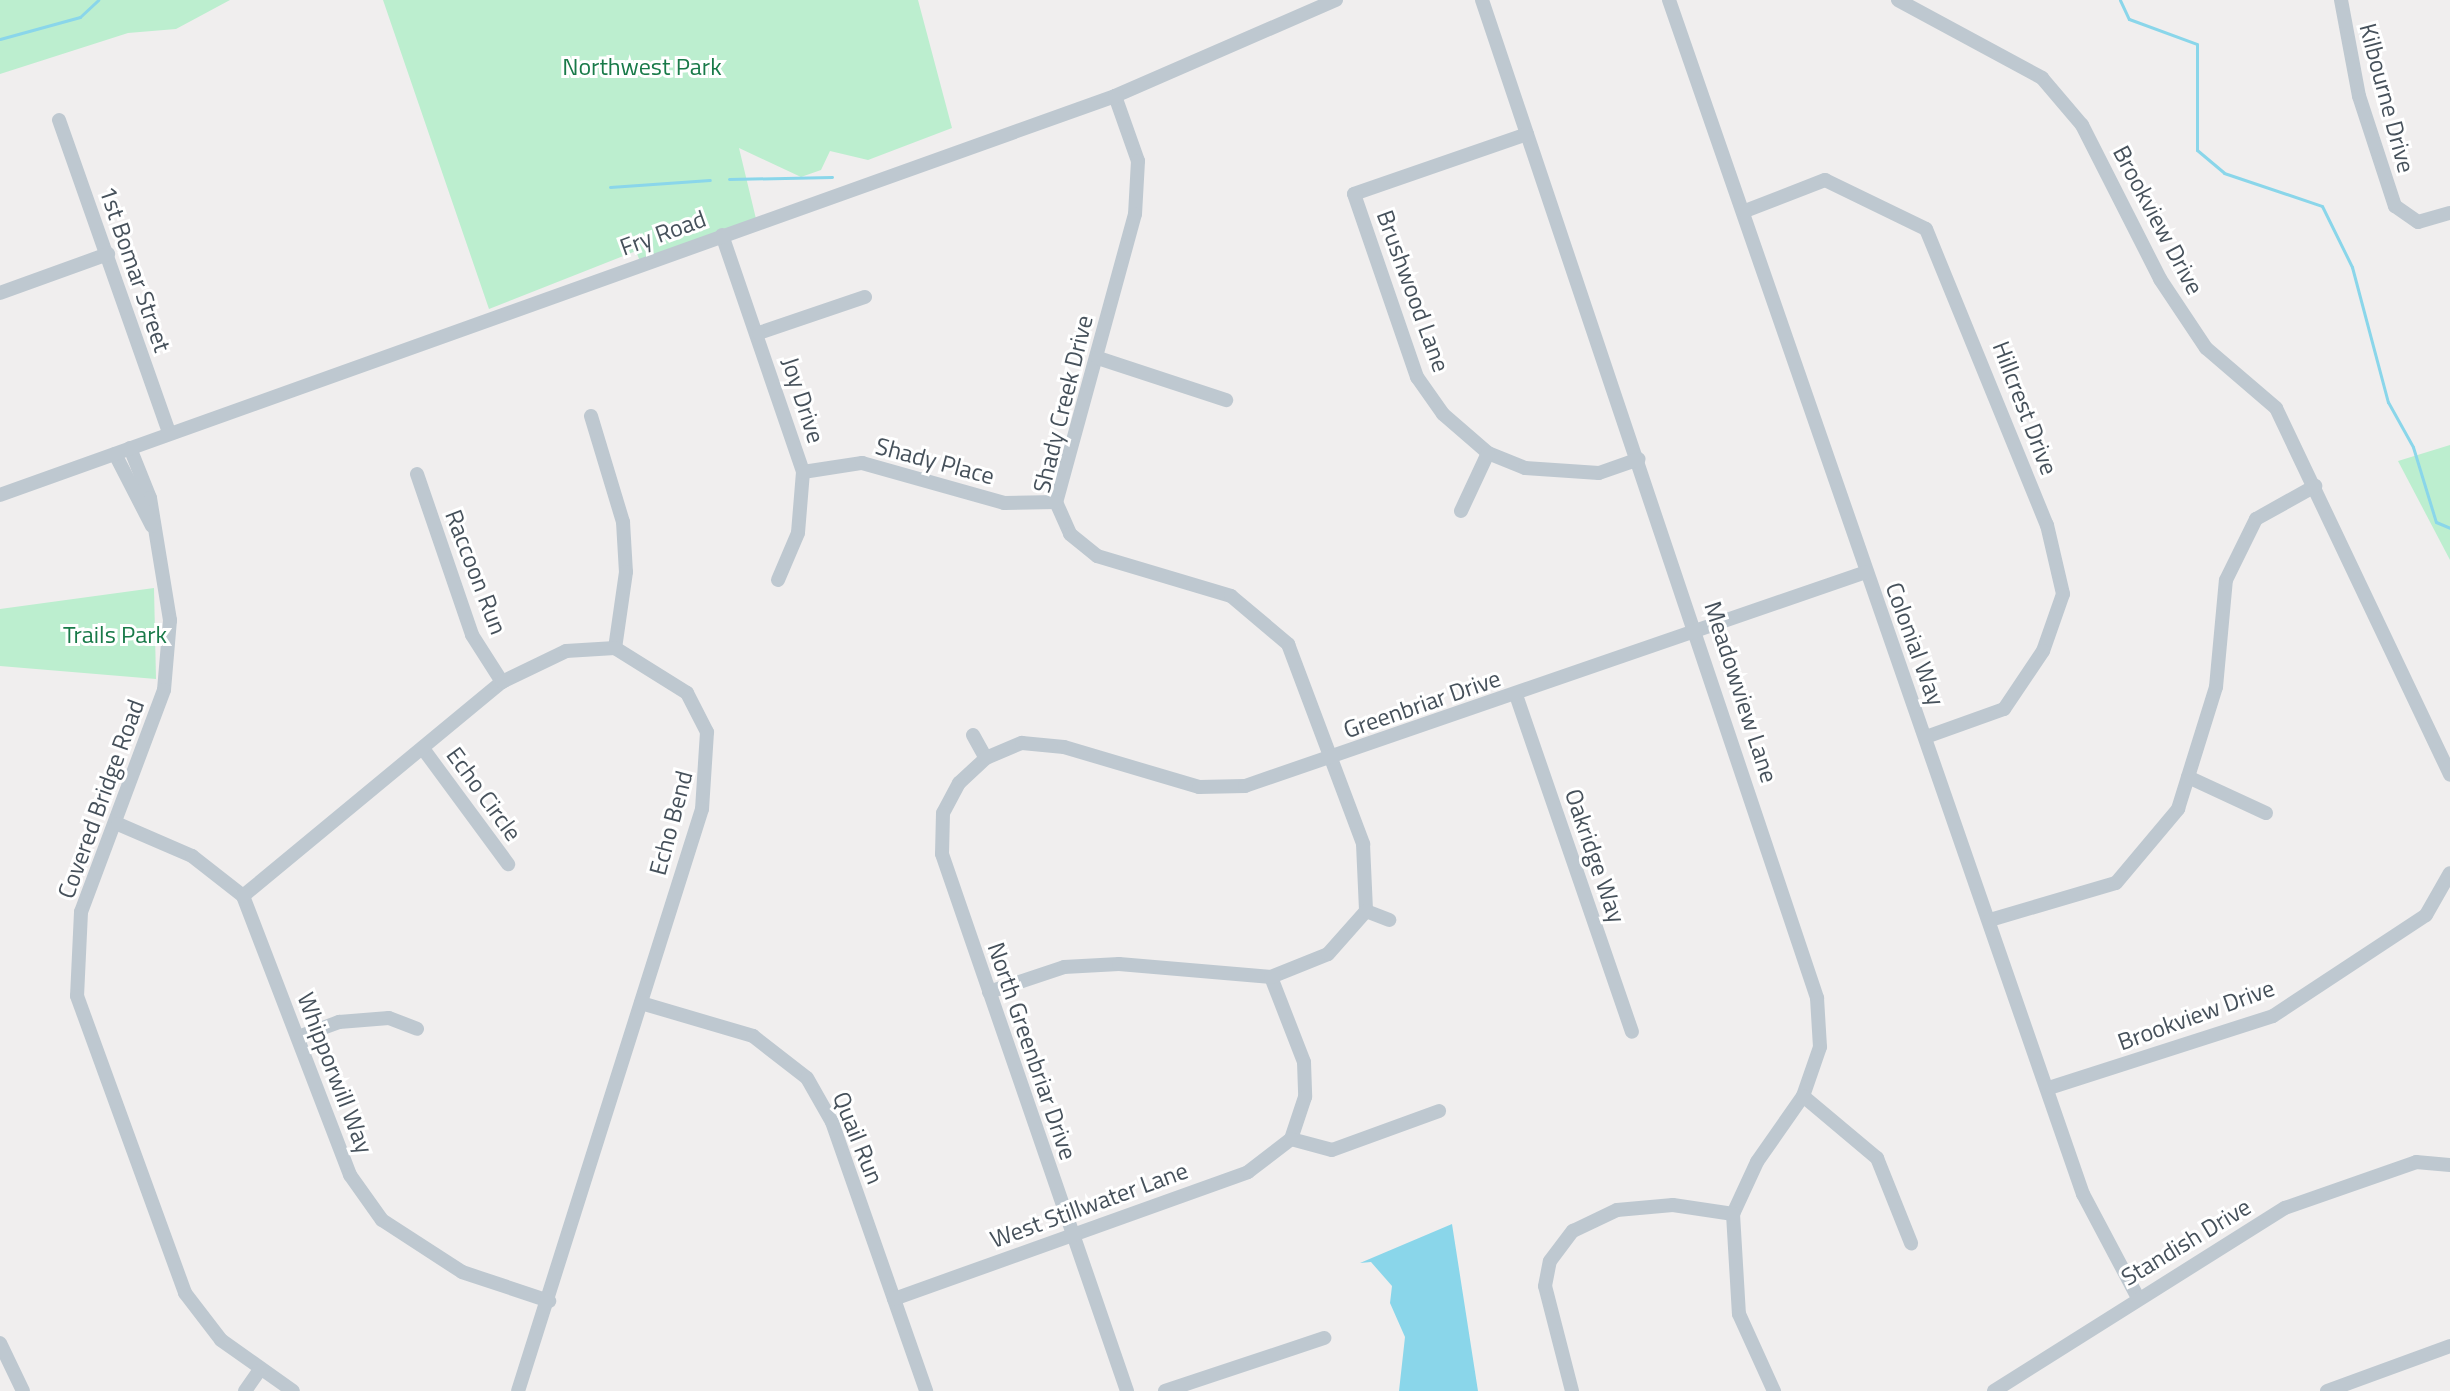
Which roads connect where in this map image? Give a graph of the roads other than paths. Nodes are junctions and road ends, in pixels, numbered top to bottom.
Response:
1 (1336, 0) edge
2 (1482, 0) edge
3 (1669, 0) edge
4 (1898, 0) edge
5 (2341, 0) edge
6 (1115, 96) junction
7 (59, 120) dead end
8 (1527, 134) junction
9 (1745, 211) junction
10 (2450, 213) edge
11 (722, 235) junction
12 (108, 254) junction
13 (0, 293) edge
14 (865, 297) dead end
15 (759, 333) junction
16 (1098, 358) junction
17 (1226, 400) dead end
18 (591, 416) dead end
19 (169, 433) junction
20 (130, 448) junction
21 (1488, 453) junction
22 (115, 454) junction
23 (1639, 459) junction
24 (803, 472) junction
25 (417, 474) dead end
26 (2315, 486) junction
27 (0, 495) edge
28 (1056, 502) junction
29 (1461, 511) dead end
30 (152, 526) junction
31 (1866, 572) junction
32 (778, 580) dead end
33 (1699, 631) junction
34 (615, 648) junction
35 (502, 682) junction
36 (1516, 695) junction
37 (973, 735) dead end
38 (1926, 737) junction
39 (424, 750) junction
40 (986, 758) junction
41 (1334, 758) junction
42 (2450, 775) edge
43 (2188, 777) junction
44 (2266, 813) dead end
45 (118, 824) junction
46 (508, 864) dead end
47 (2450, 873) edge
48 (243, 896) junction
49 (1366, 911) junction
50 (1389, 920) dead end
51 (1990, 920) junction
52 (1271, 977) junction
53 (989, 992) junction
54 (641, 1003) junction
55 (417, 1029) dead end
56 (1632, 1032) dead end
57 (298, 1037) junction
58 (2052, 1087) junction
59 (1803, 1096) junction
60 (1439, 1111) dead end
61 (1291, 1139) junction
62 (2450, 1165) edge
63 (1733, 1214) junction
64 (1072, 1234) junction
65 (1911, 1243) dead end
66 (2137, 1296) junction
67 (894, 1299) junction
68 (549, 1301) junction
69 (1324, 1338) dead end
70 (2450, 1346) edge
71 (1, 1348) edge
72 (259, 1371) junction
73 (23, 1391) edge
74 (245, 1391) edge
75 (293, 1391) edge
76 (518, 1391) edge
77 (926, 1391) edge
78 (1127, 1391) edge
79 (1165, 1391) edge
80 (1572, 1391) edge
81 (1774, 1391) edge
82 (1994, 1391) edge
83 (2327, 1391) edge

1 - 6 street, Fry Road
2 - 8 street, Meadowview Lane
3 - 9 street, Colonial Way
4 - 26 street, Brookview Drive
5 - 10 street, Kilbourne Drive
6 - 11 street, Fry Road
6 - 16 street, Shady Creek Drive
7 - 12 street, 1st Bomar Street
8 - 21 street, Brushwood Lane
8 - 23 street, Meadowview Lane
9 - 31 street, Colonial Way
9 - 38 street, Hillcrest Drive
11 - 15 street, Joy Drive
11 - 19 street, Fry Road
12 - 13 street
12 - 19 street, 1st Bomar Street
14 - 15 street
15 - 24 street, Joy Drive
16 - 17 street
16 - 28 street, Shady Creek Drive
18 - 34 street
19 - 20 street, Fry Road
20 - 22 street, Fry Road
20 - 30 street, Covered Bridge Road
21 - 23 street, Brushwood Lane
21 - 29 street
22 - 27 street, Fry Road
22 - 30 street
23 - 33 street, Meadowview Lane
24 - 28 street, Shady Place
24 - 32 street, Joy Drive
25 - 35 street, Raccoon Run
26 - 42 street, Brookview Drive
26 - 43 street
28 - 41 street, Shady Creek Drive
30 - 45 street, Covered Bridge Road
31 - 33 street, Greenbriar Drive
31 - 38 street, Colonial Way
33 - 36 street, Greenbriar Drive
33 - 59 street, Meadowview Lane
34 - 35 street
34 - 54 street, Echo Bend
35 - 39 street
36 - 41 street, Greenbriar Drive
36 - 56 street, Oakridge Way
37 - 40 street
38 - 51 street, Colonial Way
39 - 46 street, Echo Circle
39 - 48 street
40 - 41 street, Greenbriar Drive
40 - 53 street, North Greenbriar Drive
41 - 49 street, Shady Creek Drive
43 - 44 street
43 - 51 street
45 - 48 street
45 - 72 street, Covered Bridge Road
47 - 58 street, Brookview Drive
48 - 57 street, Whipporwill Way
49 - 50 street
49 - 52 street
51 - 58 street, Colonial Way
52 - 53 street
52 - 61 street
53 - 64 street, North Greenbriar Drive
54 - 67 street, Quail Run
54 - 68 street, Echo Bend
55 - 57 street
57 - 68 street, Whipporwill Way
58 - 66 street, Colonial Way
59 - 63 street, Meadowview Lane
59 - 65 street
60 - 61 street
61 - 64 street, West Stillwater Lane
62 - 66 street, Standish Drive
63 - 80 street
63 - 81 street, Meadowview Lane
64 - 67 street, West Stillwater Lane
64 - 78 street, North Greenbriar Drive
66 - 82 street, Standish Drive
67 - 77 street, Quail Run
68 - 76 street, Echo Bend
69 - 79 street
70 - 83 street
71 - 73 street
72 - 74 street
72 - 75 street, Covered Bridge Road

